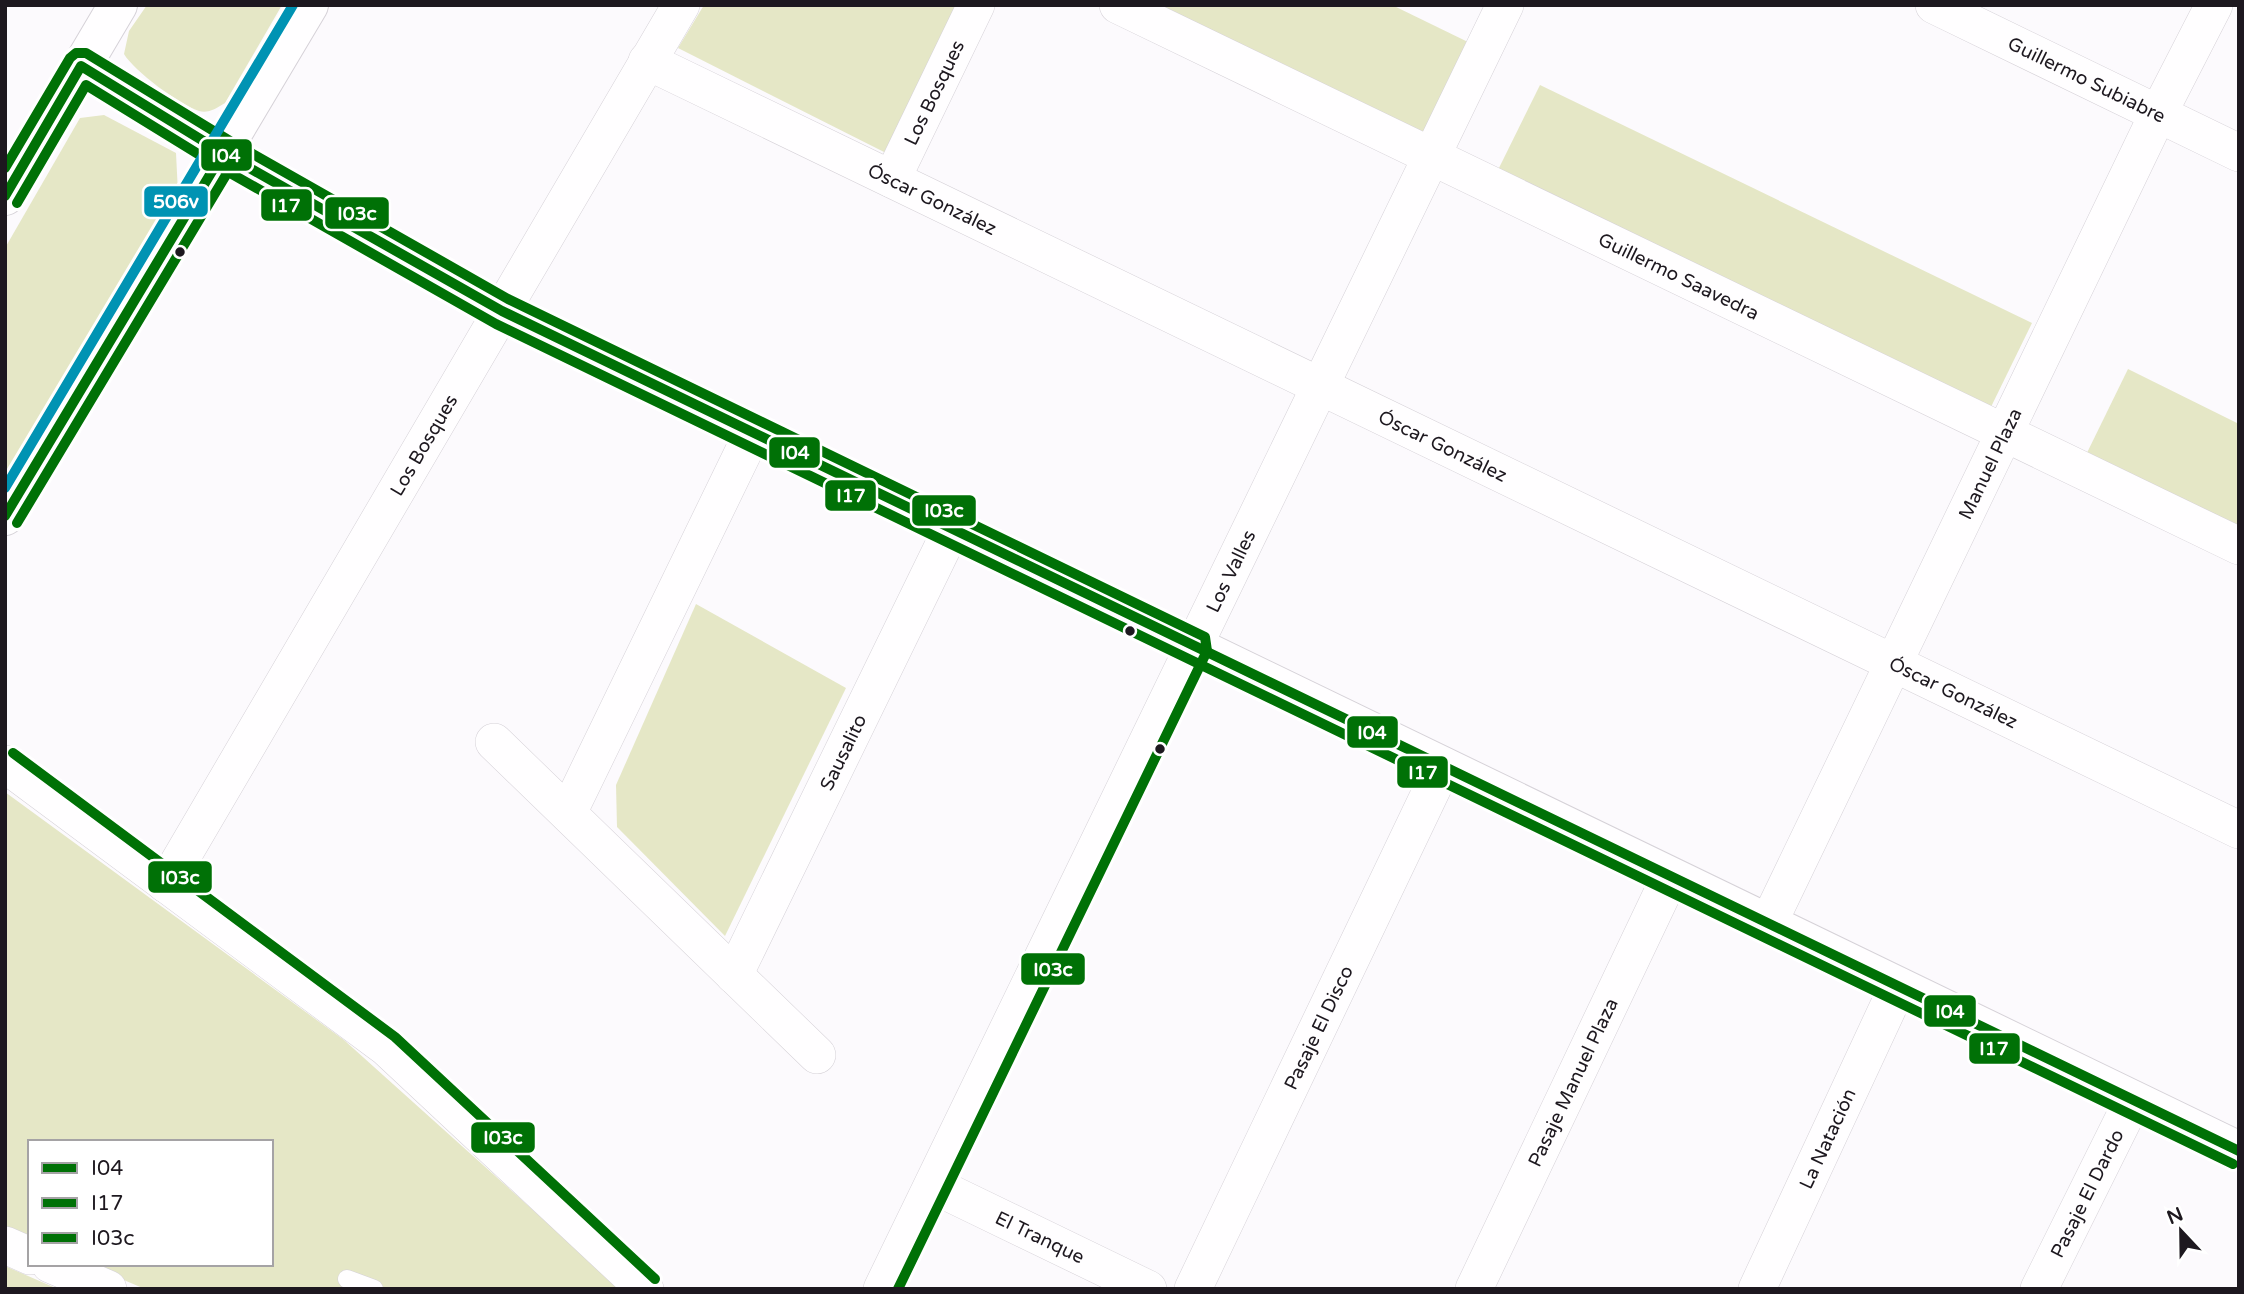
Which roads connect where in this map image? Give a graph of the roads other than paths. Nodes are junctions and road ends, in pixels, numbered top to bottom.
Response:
1 (118, 5) edge
2 (309, 5) edge
3 (681, 5) edge
4 (976, 5) edge
5 (1118, 5) edge
6 (1505, 5) edge
7 (1934, 5) edge
8 (2214, 5) edge
9 (647, 61) junction
10 (81, 66) junction
11 (2158, 114) junction
12 (223, 153) junction
13 (2239, 153) edge
14 (1432, 157) junction
15 (892, 179) junction
16 (5, 196) edge
17 (502, 311) junction
18 (1320, 386) junction
19 (753, 432) junction
20 (2004, 433) junction
21 (5, 516) edge
22 (952, 528) junction
23 (2239, 546) edge
24 (1194, 645) junction
25 (1893, 663) junction
26 (495, 742) dead end
27 (5, 764) edge
28 (1443, 766) junction
29 (568, 814) junction
30 (2239, 830) edge
31 (1670, 877) junction
32 (166, 884) junction
33 (1768, 924) junction
34 (734, 975) junction
35 (1898, 986) junction
36 (817, 1055) dead end
37 (2133, 1100) junction
38 (2239, 1151) edge
39 (933, 1185) junction
40 (5, 1245) edge
41 (28, 1255) edge
42 (55, 1266) edge
43 (347, 1279) dead end
44 (108, 1289) edge
45 (374, 1289) edge
46 (645, 1289) edge
47 (882, 1289) edge
48 (1148, 1289) edge
49 (1193, 1289) edge
50 (1474, 1289) edge
51 (1757, 1289) edge
52 (2039, 1289) edge

1 - 10 street
2 - 12 street
3 - 9 street, Los Bosques
4 - 15 street, Los Bosques
5 - 14 street, Guillermo Saavedra
6 - 14 street, Los Valles
7 - 11 street, Guillermo Subiabre
8 - 11 street, Manuel Plaza
9 - 15 street, Óscar González
9 - 17 street, Los Bosques
10 - 12 street
10 - 16 street
11 - 13 street, Guillermo Subiabre
11 - 20 street, Manuel Plaza
12 - 17 street
12 - 21 street
14 - 18 street, Los Valles
14 - 20 street, Guillermo Saavedra
15 - 18 street, Óscar González
17 - 19 street
17 - 32 street, Los Bosques
18 - 24 street, Los Valles
18 - 25 street, Óscar González
19 - 22 street
19 - 29 street
20 - 23 street, Guillermo Saavedra
20 - 25 street, Manuel Plaza
22 - 24 street
22 - 34 street, Sausalito
24 - 28 street
24 - 39 street, Los Valles
25 - 30 street, Óscar González
25 - 33 street, Manuel Plaza
26 - 29 street
27 - 32 street
28 - 31 street
28 - 49 street, Pasaje El Disco
29 - 34 street
31 - 33 street
31 - 50 street, Pasaje Manuel Plaza
32 - 46 street
33 - 35 street
34 - 36 street
35 - 37 street
35 - 51 street, La Natación
37 - 38 street
37 - 52 street, Pasaje El Dardo
39 - 47 street, Los Valles
39 - 48 street, El Tranque
40 - 41 street
42 - 44 street
43 - 45 lane

